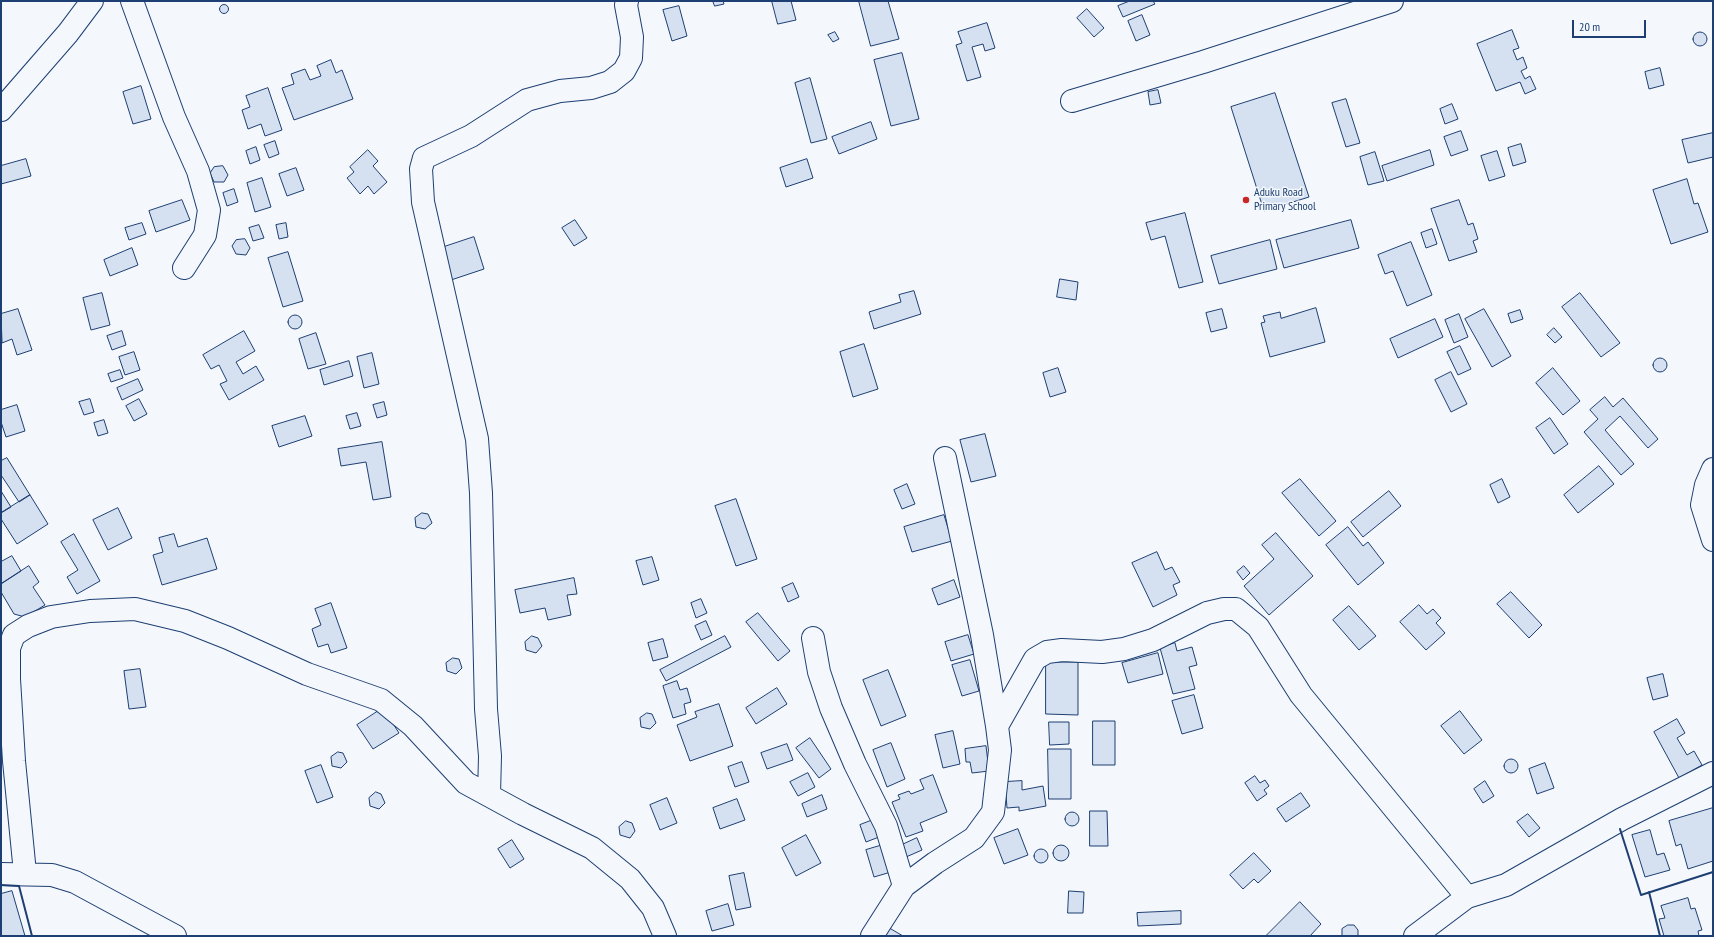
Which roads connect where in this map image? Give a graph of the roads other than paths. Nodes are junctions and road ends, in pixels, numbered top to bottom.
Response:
1 (92, 1) edge
2 (132, 1) edge
3 (627, 1) edge
4 (1392, 1) edge
5 (1072, 101) dead end
6 (1, 110) edge
7 (184, 268) dead end
8 (945, 458) dead end
9 (1713, 469) edge
10 (1713, 540) edge
11 (813, 638) dead end
12 (997, 726) junction
13 (1713, 773) edge
14 (489, 795) junction
15 (25, 873) junction
16 (1, 874) edge
17 (904, 886) junction
18 (1467, 897) junction
19 (175, 936) edge
20 (665, 936) edge
21 (872, 936) edge
22 (1415, 936) edge

1 - 6 street
2 - 7 street
3 - 14 street
4 - 5 street
8 - 12 street
9 - 10 street
11 - 17 street
12 - 17 street
12 - 18 street
13 - 18 street
14 - 15 street
14 - 20 street
15 - 16 street
15 - 19 street
17 - 21 street
18 - 22 street

